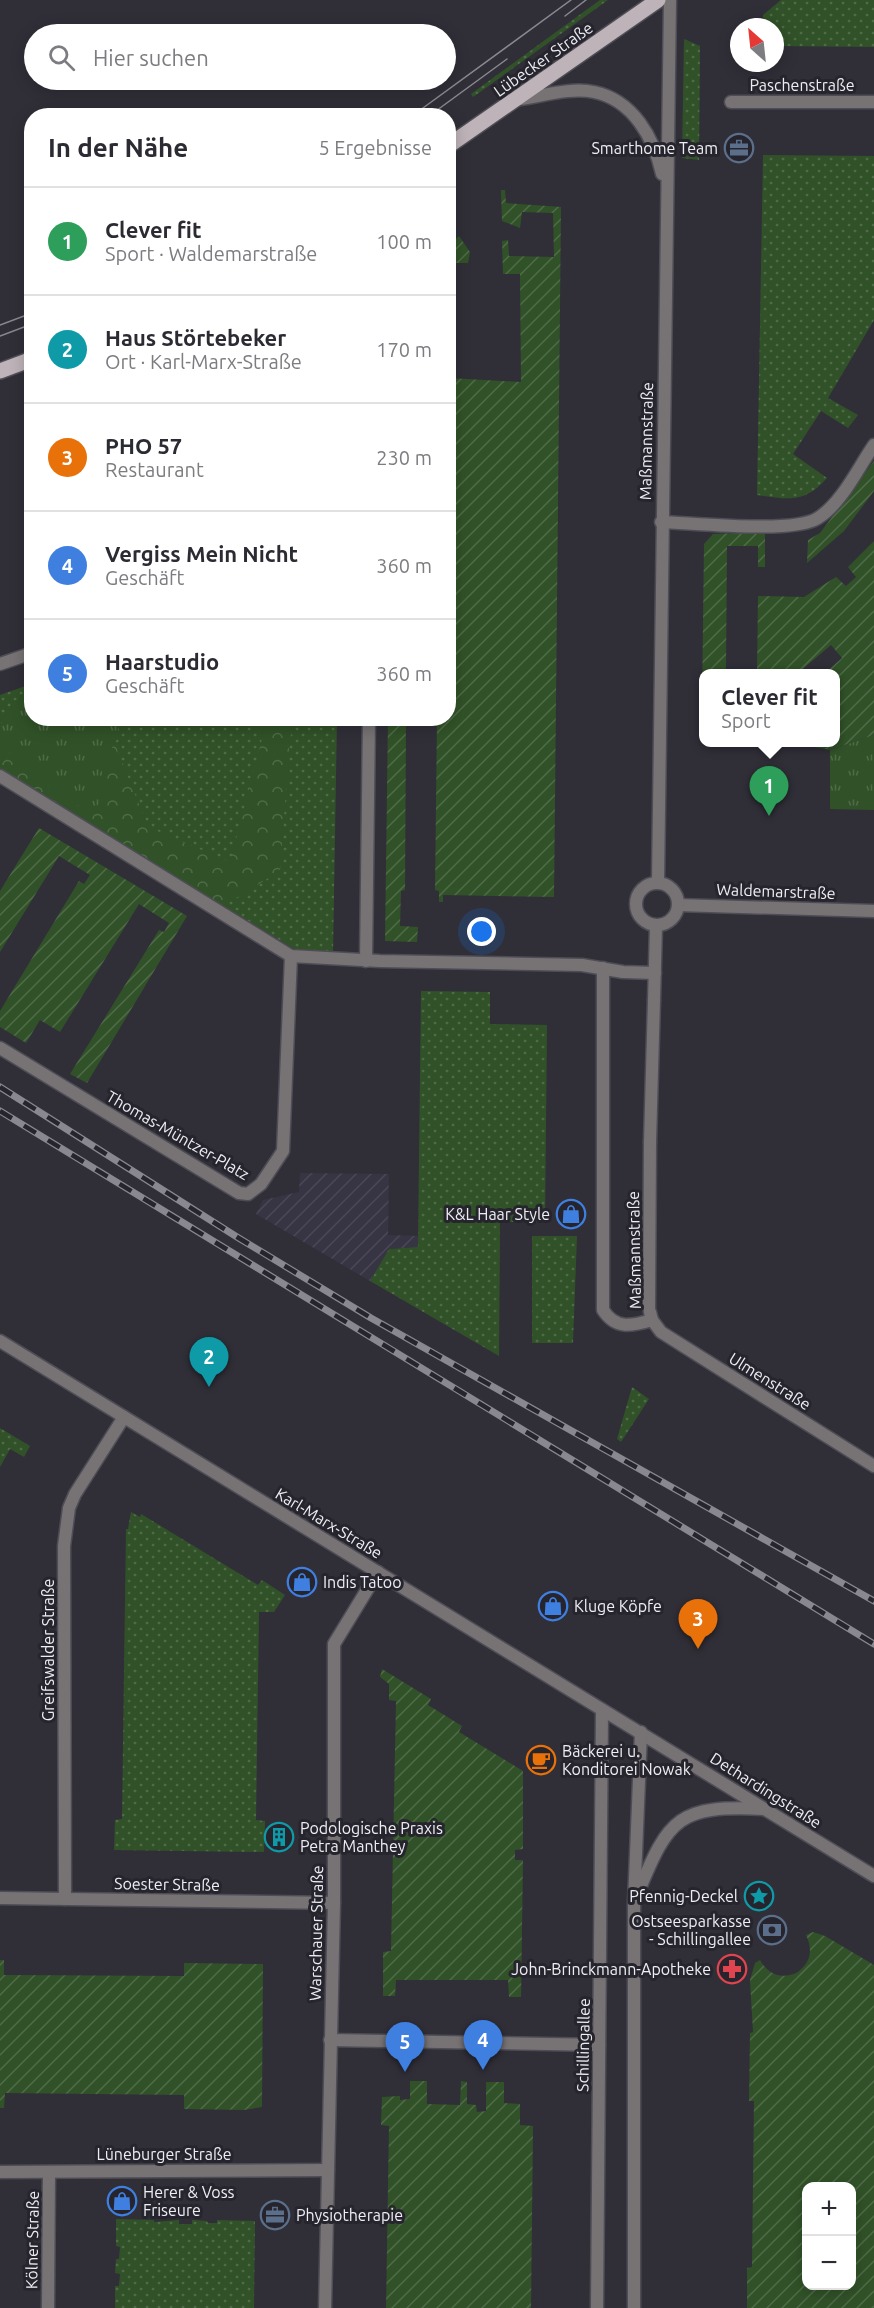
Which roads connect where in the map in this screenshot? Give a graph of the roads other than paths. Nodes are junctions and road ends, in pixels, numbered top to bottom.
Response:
1 (658, 0) edge
2 (670, 0) edge
3 (520, 99) junction
4 (730, 102) dead end
5 (874, 102) edge
6 (456, 141) edge
7 (666, 189) junction
8 (24, 362) edge
9 (0, 371) edge
10 (874, 445) edge
11 (661, 522) junction
12 (24, 656) edge
13 (0, 664) edge
14 (369, 726) edge
15 (0, 776) edge
16 (658, 882) junction
17 (678, 905) junction
18 (874, 911) edge
19 (656, 926) junction
20 (291, 956) junction
21 (366, 961) junction
22 (603, 968) junction
23 (654, 973) junction
24 (0, 1048) edge
25 (651, 1314) junction
26 (0, 1341) edge
27 (124, 1417) junction
28 (874, 1466) edge
29 (378, 1572) junction
30 (602, 1710) junction
31 (641, 1732) junction
32 (765, 1809) junction
33 (874, 1876) edge
34 (0, 1898) edge
35 (65, 1899) junction
36 (634, 1902) junction
37 (334, 1904) junction
38 (330, 2040) junction
39 (599, 2044) junction
40 (328, 2170) junction
41 (0, 2172) edge
42 (49, 2172) junction
43 (48, 2308) edge
44 (325, 2308) edge
45 (597, 2308) edge
46 (634, 2308) edge

1 - 3 main road, Lübecker Straße
2 - 7 street, Maßmannstraße
3 - 6 main road, Lübecker Straße
3 - 7 street
4 - 5 street, Paschenstraße
7 - 11 street, Maßmannstraße
8 - 9 main road
10 - 11 street
11 - 16 street, Maßmannstraße
12 - 13 street
14 - 21 street
15 - 20 street
16 - 17 street
16 - 19 street
17 - 18 street, Waldemarstraße
17 - 19 street
19 - 23 street, Maßmannstraße
20 - 21 street
20 - 24 street, Thomas-Müntzer-Platz
21 - 22 street
22 - 23 street
22 - 25 street, Maßmannstraße
23 - 25 street, Maßmannstraße
25 - 28 street, Ulmenstraße
26 - 27 street, Karl-Marx-Straße
27 - 29 street, Karl-Marx-Straße
27 - 35 street, Greifswalder Straße
29 - 30 street, Karl-Marx-Straße
29 - 37 street, Warschauer Straße
30 - 31 street, Karl-Marx-Straße
30 - 39 street, Schillingallee
31 - 32 street, Dethardingstraße
31 - 36 street
32 - 33 street, Dethardingstraße
32 - 36 street
34 - 35 street, Soester Straße
35 - 37 street, Soester Straße
36 - 46 street
37 - 38 street, Warschauer Straße
38 - 39 street
38 - 40 street, Warschauer Straße
39 - 45 street, Schillingallee
40 - 42 street, Lüneburger Straße
40 - 44 street, Warschauer Straße
41 - 42 street, Lüneburger Straße
42 - 43 street, Kölner Straße

